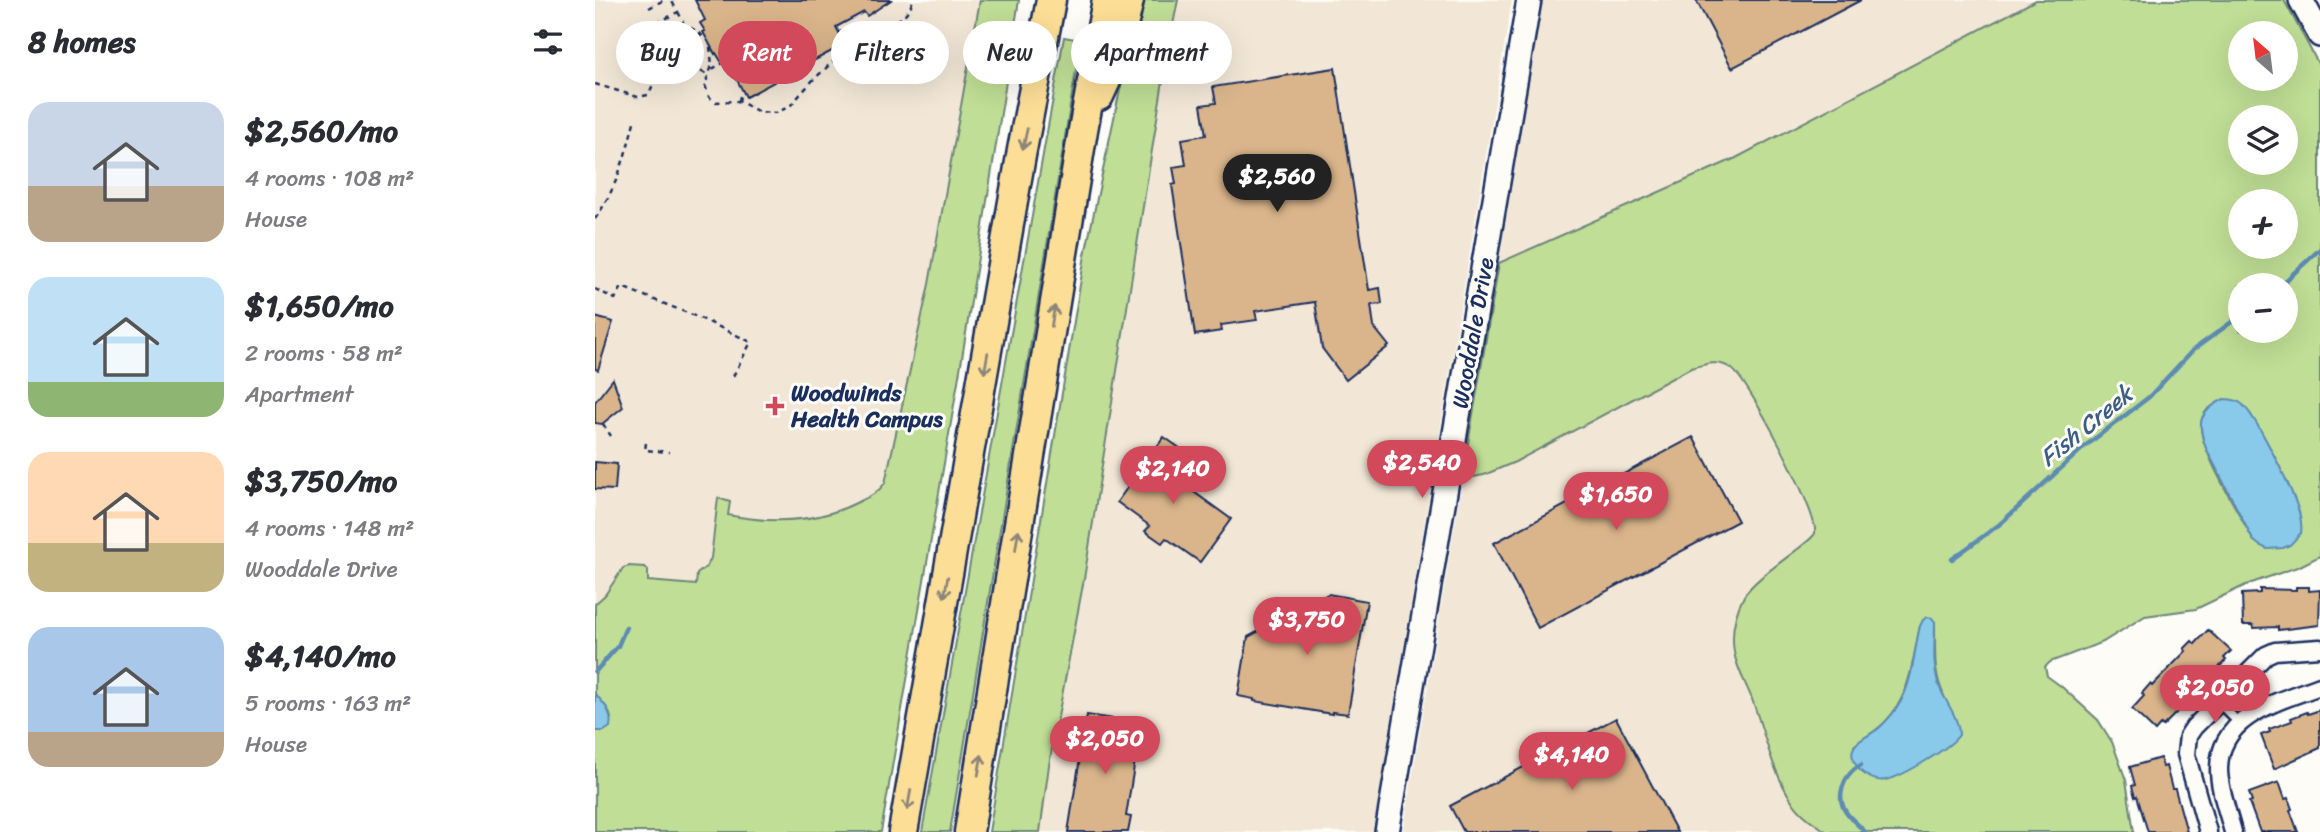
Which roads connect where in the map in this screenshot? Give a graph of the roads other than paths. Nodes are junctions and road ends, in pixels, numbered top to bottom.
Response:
1 (1036, 0) edge
2 (1051, 0) edge
3 (1107, 0) edge
4 (1129, 0) edge
5 (1529, 0) edge
6 (2301, 0) edge
7 (2320, 35) edge
8 (1034, 93) junction
9 (1083, 130) junction
10 (2320, 648) edge
11 (2320, 686) edge
12 (2218, 702) junction
13 (2239, 723) junction
14 (2225, 802) junction
15 (2201, 808) junction
16 (903, 832) edge
17 (969, 832) edge
18 (1387, 832) edge
19 (2208, 832) edge
20 (2233, 832) edge

1 - 8 highway
2 - 8 highway
3 - 9 highway
4 - 9 highway
5 - 18 street, Wooddale Drive
6 - 7 street
8 -> 16 highway
17 -> 9 highway
10 - 12 street
11 - 13 street
12 - 13 lane
12 - 15 street
13 - 14 street
14 - 15 lane
14 - 20 street
15 - 19 street

